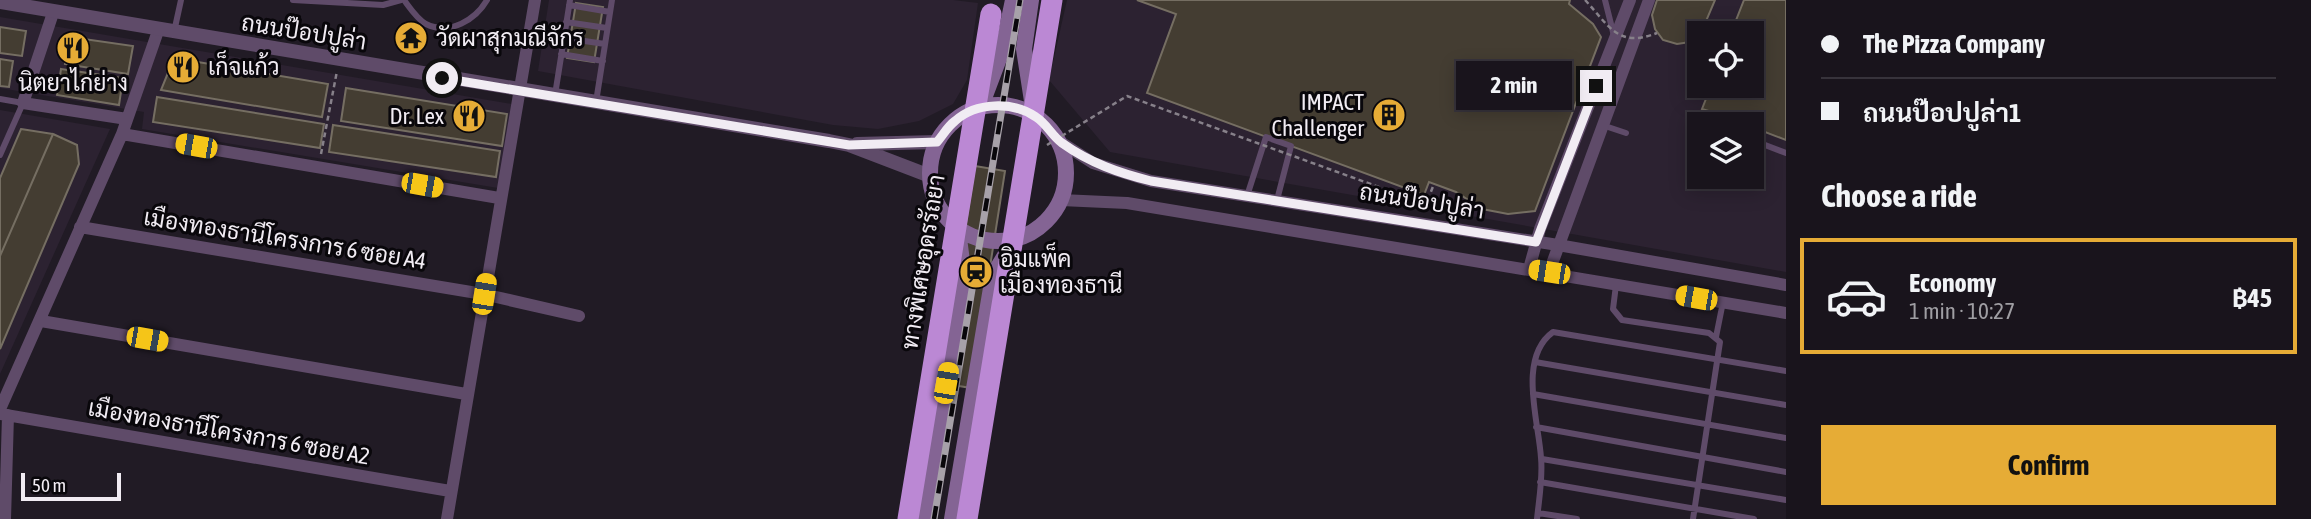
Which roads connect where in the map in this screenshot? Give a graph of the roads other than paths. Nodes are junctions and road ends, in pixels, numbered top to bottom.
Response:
1 (181, 0) edge
2 (293, 0) edge
3 (402, 0) edge
4 (487, 0) edge
5 (534, 0) edge
6 (612, 0) edge
7 (1013, 0) edge
8 (1031, 0) edge
9 (1052, 0) edge
10 (1605, 0) edge
11 (1630, 0) edge
12 (1650, 0) edge
13 (0, 2) edge
14 (569, 3) edge
15 (610, 12) junction
16 (53, 13) junction
17 (990, 14) dead end
18 (566, 22) junction
19 (607, 28) junction
20 (158, 31) junction
21 (174, 34) junction
22 (564, 38) junction
23 (1615, 38) junction
24 (605, 44) junction
25 (561, 54) junction
26 (603, 61) junction
27 (520, 91) junction
28 (554, 97) junction
29 (0, 99) edge
30 (23, 103) junction
31 (596, 103) junction
32 (980, 107) junction
33 (1034, 115) junction
34 (127, 119) junction
35 (1602, 125) junction
36 (122, 134) junction
37 (1626, 134) dead end
38 (1059, 141) junction
39 (937, 142) junction
40 (849, 145) junction
41 (1764, 145) edge
42 (1786, 153) edge
43 (0, 155) edge
44 (930, 176) junction
45 (1247, 196) junction
46 (499, 198) junction
47 (1061, 200) junction
48 (1277, 201) junction
49 (80, 227) junction
50 (957, 228) junction
51 (1017, 239) junction
52 (1536, 242) junction
53 (1558, 245) junction
54 (1529, 269) junction
55 (1549, 272) junction
56 (1616, 284) junction
57 (1786, 285) edge
58 (484, 294) junction
59 (1723, 302) junction
60 (1786, 313) edge
61 (579, 316) dead end
62 (41, 321) junction
63 (1716, 337) junction
64 (1717, 360) junction
65 (1535, 362) junction
66 (1786, 371) edge
67 (1712, 393) junction
68 (466, 394) junction
69 (1533, 394) junction
70 (1786, 405) edge
71 (3, 413) edge
72 (1707, 425) junction
73 (1536, 427) junction
74 (1786, 438) edge
75 (1702, 458) junction
76 (1542, 459) junction
77 (1786, 472) edge
78 (1540, 482) junction
79 (1698, 485) junction
80 (450, 491) junction
81 (1786, 500) edge
82 (1695, 508) junction
83 (1537, 516) edge
84 (5, 519) edge
85 (447, 519) edge
86 (908, 519) edge
87 (924, 519) edge
88 (952, 519) edge
89 (967, 519) edge
90 (1577, 519) edge
91 (1693, 519) edge
92 (1754, 519) edge

1 - 21 lane
2 - 3 lane
3 - 4 lane
5 - 27 street
6 - 15 lane
7 - 32 main road
8 - 33 main road
9 - 89 highway, bridge
10 - 23 lane
11 - 23 street
12 - 35 street
13 - 16 street, ถนนป๊อปปูล่า
14 - 15 lane
14 - 18 lane
15 - 19 lane
16 - 20 street, ถนนป๊อปปูล่า
16 - 30 street
17 - 86 highway, ทางพิเศษอุดรรัถยา, bridge
18 - 19 lane
18 - 22 lane
19 - 24 lane
20 - 21 street, ถนนป๊อปปูล่า
20 - 34 street
21 - 27 street, ถนนป๊อปปูล่า
22 - 24 lane
22 - 25 lane
23 - 52 street
24 - 26 lane
25 - 26 lane
25 - 28 lane
26 - 31 lane
27 - 28 street, ถนนป๊อปปูล่า
27 - 46 street
28 - 31 street, ถนนป๊อปปูล่า
29 - 30 lane
30 - 34 street
30 - 43 lane
31 - 40 street, ถนนป๊อปปูล่า
32 - 33 main road
32 - 39 main road
33 - 38 main road
34 - 36 street
35 - 37 lane
35 - 53 street
36 - 46 street
36 - 49 street
38 - 45 street, ถนนป๊อปปูล่า
38 - 47 main road
39 - 40 street
39 - 44 main road
40 - 44 street
41 - 42 lane
44 - 50 main road
45 - 48 street, ถนนป๊อปปูล่า
45 - 48 lane
46 - 58 street
47 - 51 main road
47 - 54 street
48 - 52 street, ถนนป๊อปปูล่า
49 - 58 street, เมืองทองธานีโครงการ 6 ซอย A4
49 - 62 street
50 - 51 main road
50 - 87 main road
51 - 88 main road
52 - 53 street, ถนนป๊อปปูล่า
52 - 54 street
53 - 55 street
53 - 57 street, ถนนป๊อปปูล่า
54 - 55 street
55 - 56 street
56 - 59 street
56 - 63 lane
58 - 61 street, เมืองทองธานีโครงการ 6 ซอย A4
58 - 68 street
59 - 60 street
59 - 63 lane
62 - 68 street
62 - 71 street
63 - 64 lane
64 - 65 lane
64 - 66 lane
64 - 67 lane
65 - 67 lane
65 - 69 lane
67 - 70 lane
67 - 72 lane
68 - 80 street
69 - 72 lane
69 - 73 lane
71 - 80 street, เมืองทองธานีโครงการ 6 ซอย A2
71 - 84 street
72 - 74 lane
72 - 75 lane
73 - 75 lane
73 - 76 lane
75 - 77 lane
75 - 79 lane
76 - 78 lane
76 - 79 lane
78 - 82 lane
78 - 83 lane
79 - 81 lane
79 - 82 lane
80 - 85 street
82 - 91 lane
82 - 92 lane
83 - 90 lane

